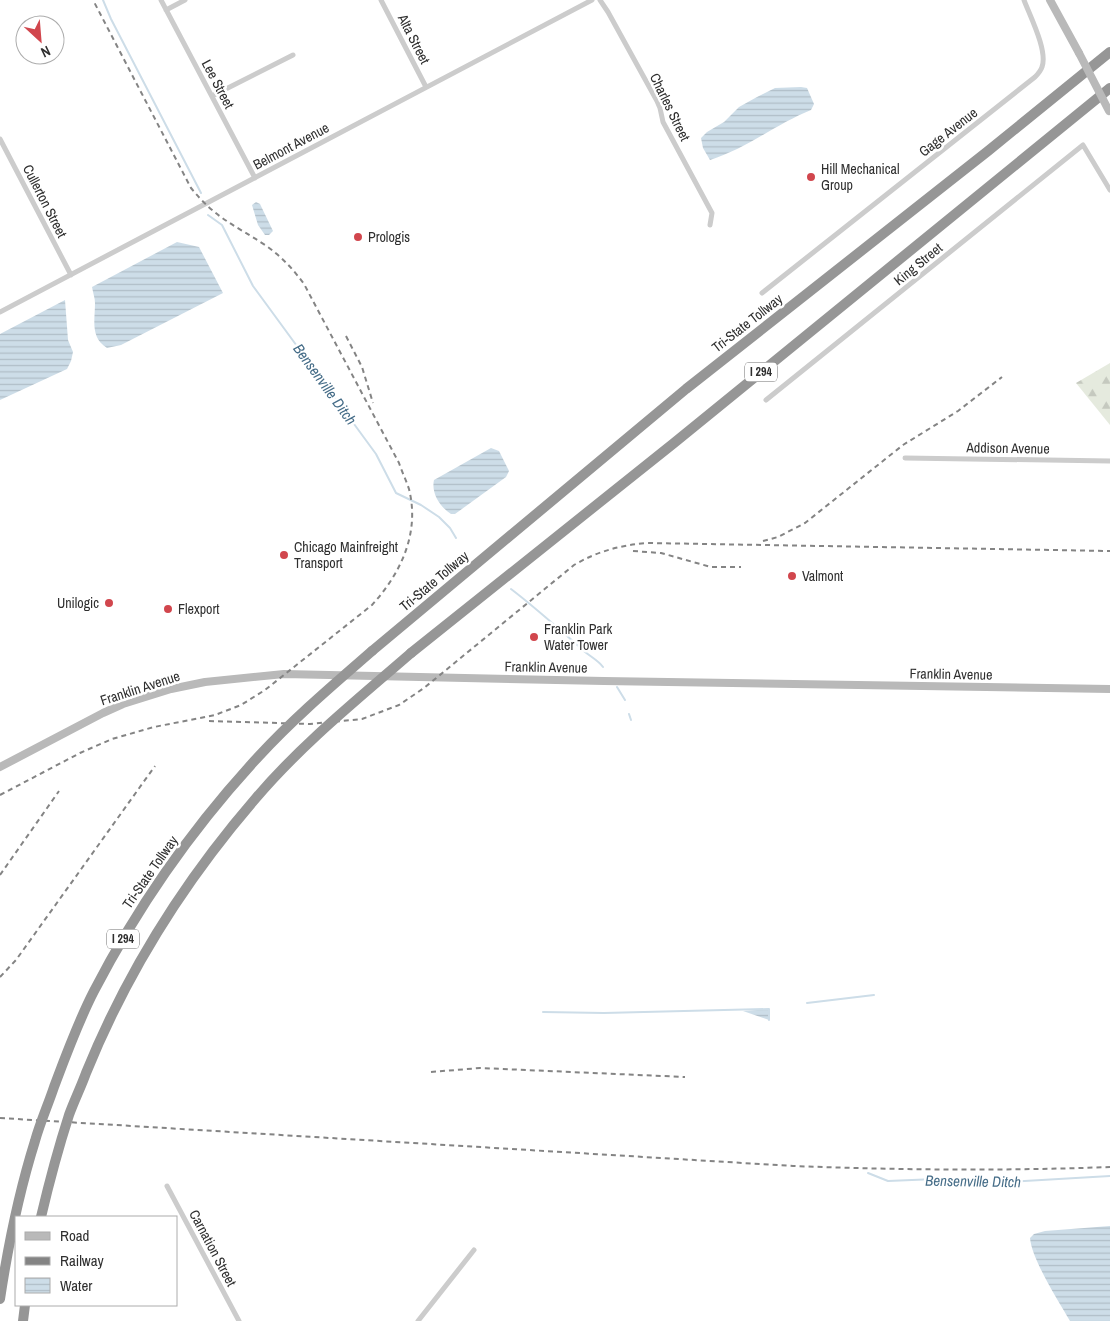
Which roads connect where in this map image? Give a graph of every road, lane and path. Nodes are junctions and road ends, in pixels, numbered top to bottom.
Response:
1 (161, 0) edge
2 (185, 0) edge
3 (381, 0) edge
4 (592, 0) edge
5 (600, 0) edge
6 (1024, 0) edge
7 (1050, 0) edge
8 (166, 10) junction
9 (1110, 52) edge
10 (293, 55) dead end
11 (426, 88) junction
12 (1110, 88) edge
13 (212, 96) junction
14 (1110, 112) edge
15 (0, 139) edge
16 (255, 178) junction
17 (1110, 190) edge
18 (710, 225) dead end
19 (70, 274) junction
20 (762, 293) dead end
21 (0, 312) edge
22 (766, 400) dead end
23 (905, 458) dead end
24 (1110, 461) edge
25 (1110, 688) edge
26 (0, 767) edge
27 (167, 1186) dead end
28 (16, 1216) edge
29 (41, 1216) edge
30 (15, 1221) edge
31 (474, 1250) dead end
32 (0, 1299) edge
33 (25, 1306) edge
34 (23, 1321) edge
35 (240, 1321) edge
36 (418, 1321) edge

1 - 8 street, Lee Street
2 - 8 street
3 - 11 street, Alta Street
4 - 11 street, Belmont Avenue
5 - 18 street, Charles Street
6 - 20 street, Gage Avenue
7 - 14 main road, bridge
8 - 13 street, Lee Street
9 - 28 highway, Tri-State Tollway / I 294, bridge
10 - 13 street
11 - 16 street, Belmont Avenue
12 - 29 highway, I 294, bridge
13 - 16 street, Lee Street
15 - 19 street, Cullerton Street
16 - 19 street, Belmont Avenue
17 - 22 street, King Street
19 - 21 street, Belmont Avenue
23 - 24 street, Addison Avenue
25 - 26 main road, Franklin Avenue
27 - 35 street, Carnation Street
30 - 32 highway, Tri-State Tollway / I 294, bridge
31 - 36 street
33 - 34 highway

